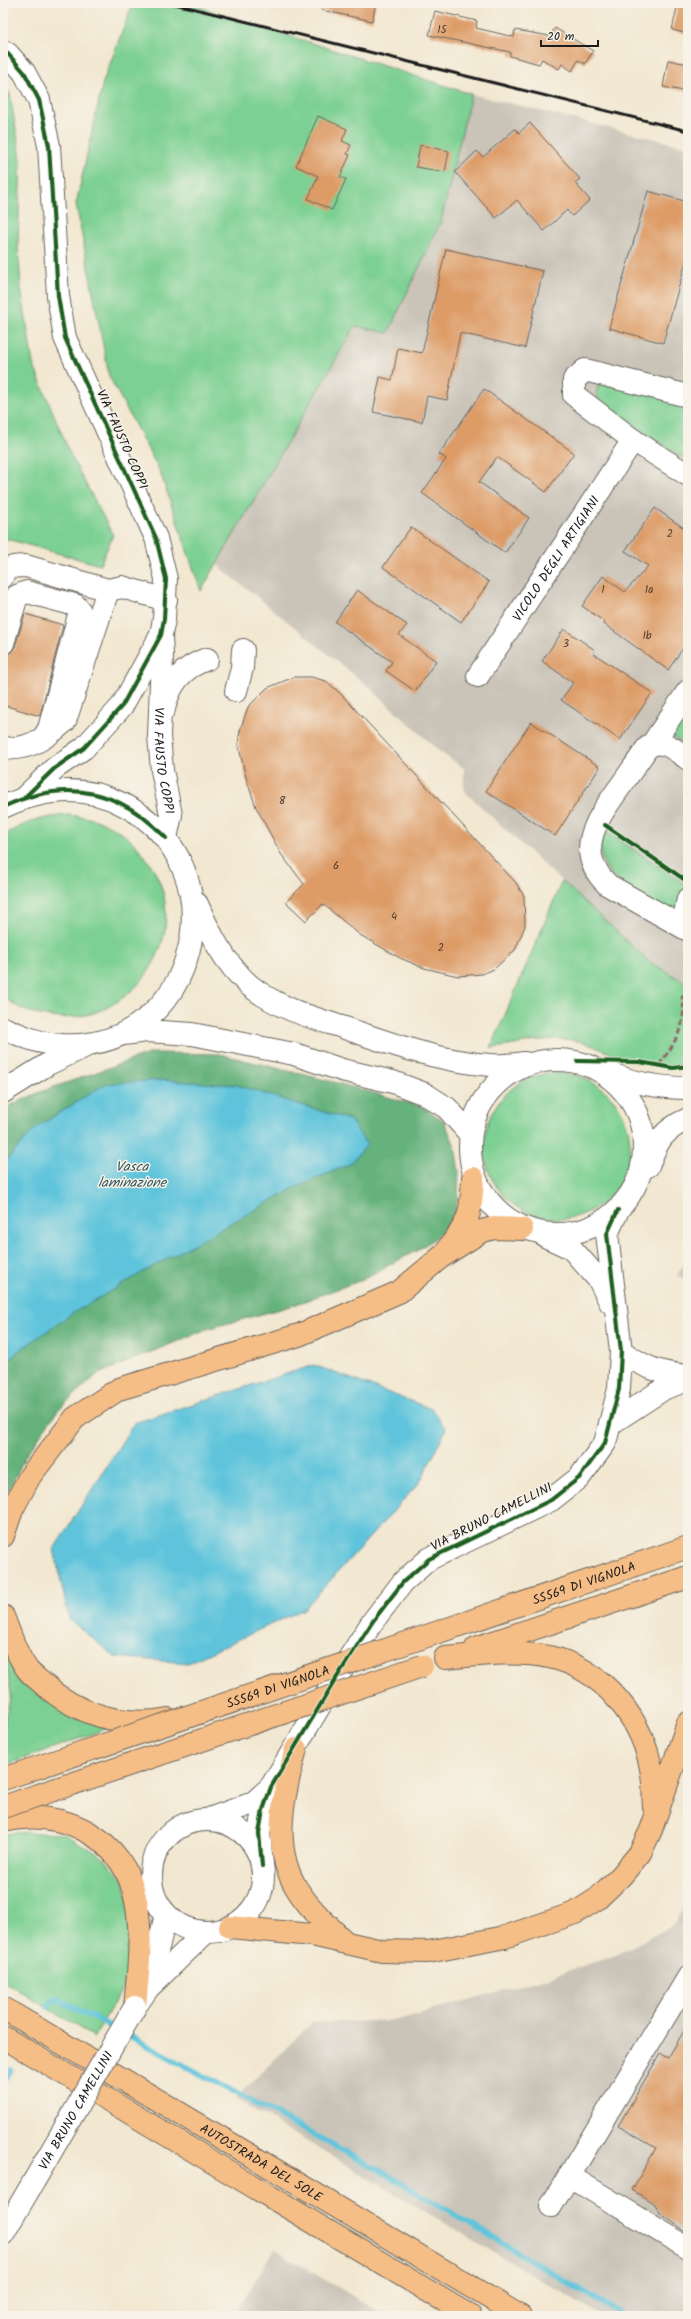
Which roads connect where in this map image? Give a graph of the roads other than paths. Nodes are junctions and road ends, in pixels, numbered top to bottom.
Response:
1 (3, 51) edge
2 (688, 396) edge
3 (633, 440) junction
4 (688, 475) edge
5 (3, 576) edge
6 (108, 590) junction
7 (166, 600) junction
8 (161, 635) junction
9 (3, 643) edge
10 (243, 650) dead end
11 (207, 659) dead end
12 (478, 676) dead end
13 (236, 691) dead end
14 (688, 691) edge
15 (160, 736) junction
16 (43, 738) junction
17 (653, 743) junction
18 (3, 748) edge
19 (688, 759) edge
20 (25, 797) junction
21 (3, 807) edge
22 (166, 838) junction
23 (191, 890) junction
24 (688, 899) edge
25 (688, 922) edge
26 (688, 930) edge
27 (3, 1028) edge
28 (116, 1035) junction
29 (93, 1042) junction
30 (530, 1063) junction
31 (599, 1070) junction
32 (688, 1088) edge
33 (3, 1092) edge
34 (688, 1119) edge
35 (470, 1134) junction
36 (473, 1178) junction
37 (635, 1189) junction
38 (618, 1210) junction
39 (528, 1230) junction
40 (441, 1257) junction
41 (618, 1316) junction
42 (621, 1351) junction
43 (688, 1376) edge
44 (688, 1380) edge
45 (610, 1424) junction
46 (3, 1536) edge
47 (688, 1547) edge
48 (688, 1577) edge
49 (3, 1616) edge
50 (445, 1658) junction
51 (210, 1710) junction
52 (688, 1723) edge
53 (296, 1749) junction
54 (3, 1779) edge
55 (271, 1788) junction
56 (3, 1807) edge
57 (655, 1816) junction
58 (209, 1819) junction
59 (3, 1821) edge
60 (262, 1866) junction
61 (166, 1916) junction
62 (230, 1927) junction
63 (206, 1932) junction
64 (344, 1941) junction
65 (688, 1978) edge
66 (148, 1988) junction
67 (135, 2007) junction
68 (3, 2008) edge
69 (3, 2037) edge
70 (569, 2176) junction
71 (551, 2206) dead end
72 (3, 2234) edge
73 (688, 2248) edge
74 (470, 2316) edge
75 (520, 2316) edge

1 - 7 street, VIA FAUSTO COPPI
2 - 3 street
3 - 4 street
3 - 12 street, VICOLO DEGLI ARTIGIANI
5 - 6 street
6 - 7 street
6 - 16 street
7 - 8 street, VIA FAUSTO COPPI
8 - 15 street, VIA FAUSTO COPPI
8 - 20 street, VIA FAUSTO COPPI
9 - 16 street
10 - 13 street
11 - 15 street
14 - 17 street
15 - 22 street, VIA FAUSTO COPPI
16 - 18 street
17 - 19 street
17 - 26 street
20 - 21 street
20 - 22 street
22 - 23 street
23 - 28 street
23 - 30 street
24 - 25 street
27 - 29 street
28 - 29 street
28 - 35 street
29 - 33 street
30 - 31 street
30 - 35 street
31 - 32 street
31 - 37 street
34 - 37 street
35 - 36 street
36 - 39 street, VIA BRUNO CAMELLINI
36 - 40 highway
37 - 38 street
38 - 39 street
38 - 41 street, VIA BRUNO CAMELLINI
39 - 40 highway
39 - 41 street, VIA BRUNO CAMELLINI
40 - 46 highway
41 - 42 street, VIA BRUNO CAMELLINI
42 - 43 street
42 - 45 street, VIA BRUNO CAMELLINI
44 - 45 street
45 - 53 street, VIA BRUNO CAMELLINI
47 - 51 highway, SS569 DI VIGNOLA, bridge
48 - 50 highway, SS569 DI VIGNOLA
49 - 51 highway, bridge
50 - 56 highway, SS569 DI VIGNOLA, bridge
50 - 57 highway
51 - 54 highway, SS569 DI VIGNOLA, bridge
52 - 57 highway
53 - 55 street, VIA BRUNO CAMELLINI
53 - 64 highway
55 - 58 street
55 - 60 street
57 - 64 highway
58 - 60 street
58 - 61 street
59 - 67 highway
60 - 62 street
61 - 63 street
61 - 66 street
62 - 63 street
62 - 64 highway
63 - 66 street
65 - 70 street
66 - 67 street, VIA BRUNO CAMELLINI
67 - 72 street, VIA BRUNO CAMELLINI, bridge
68 - 75 highway, AUTOSTRADA DEL SOLE
69 - 74 highway, AUTOSTRADA DEL SOLE
70 - 71 street
70 - 73 street

